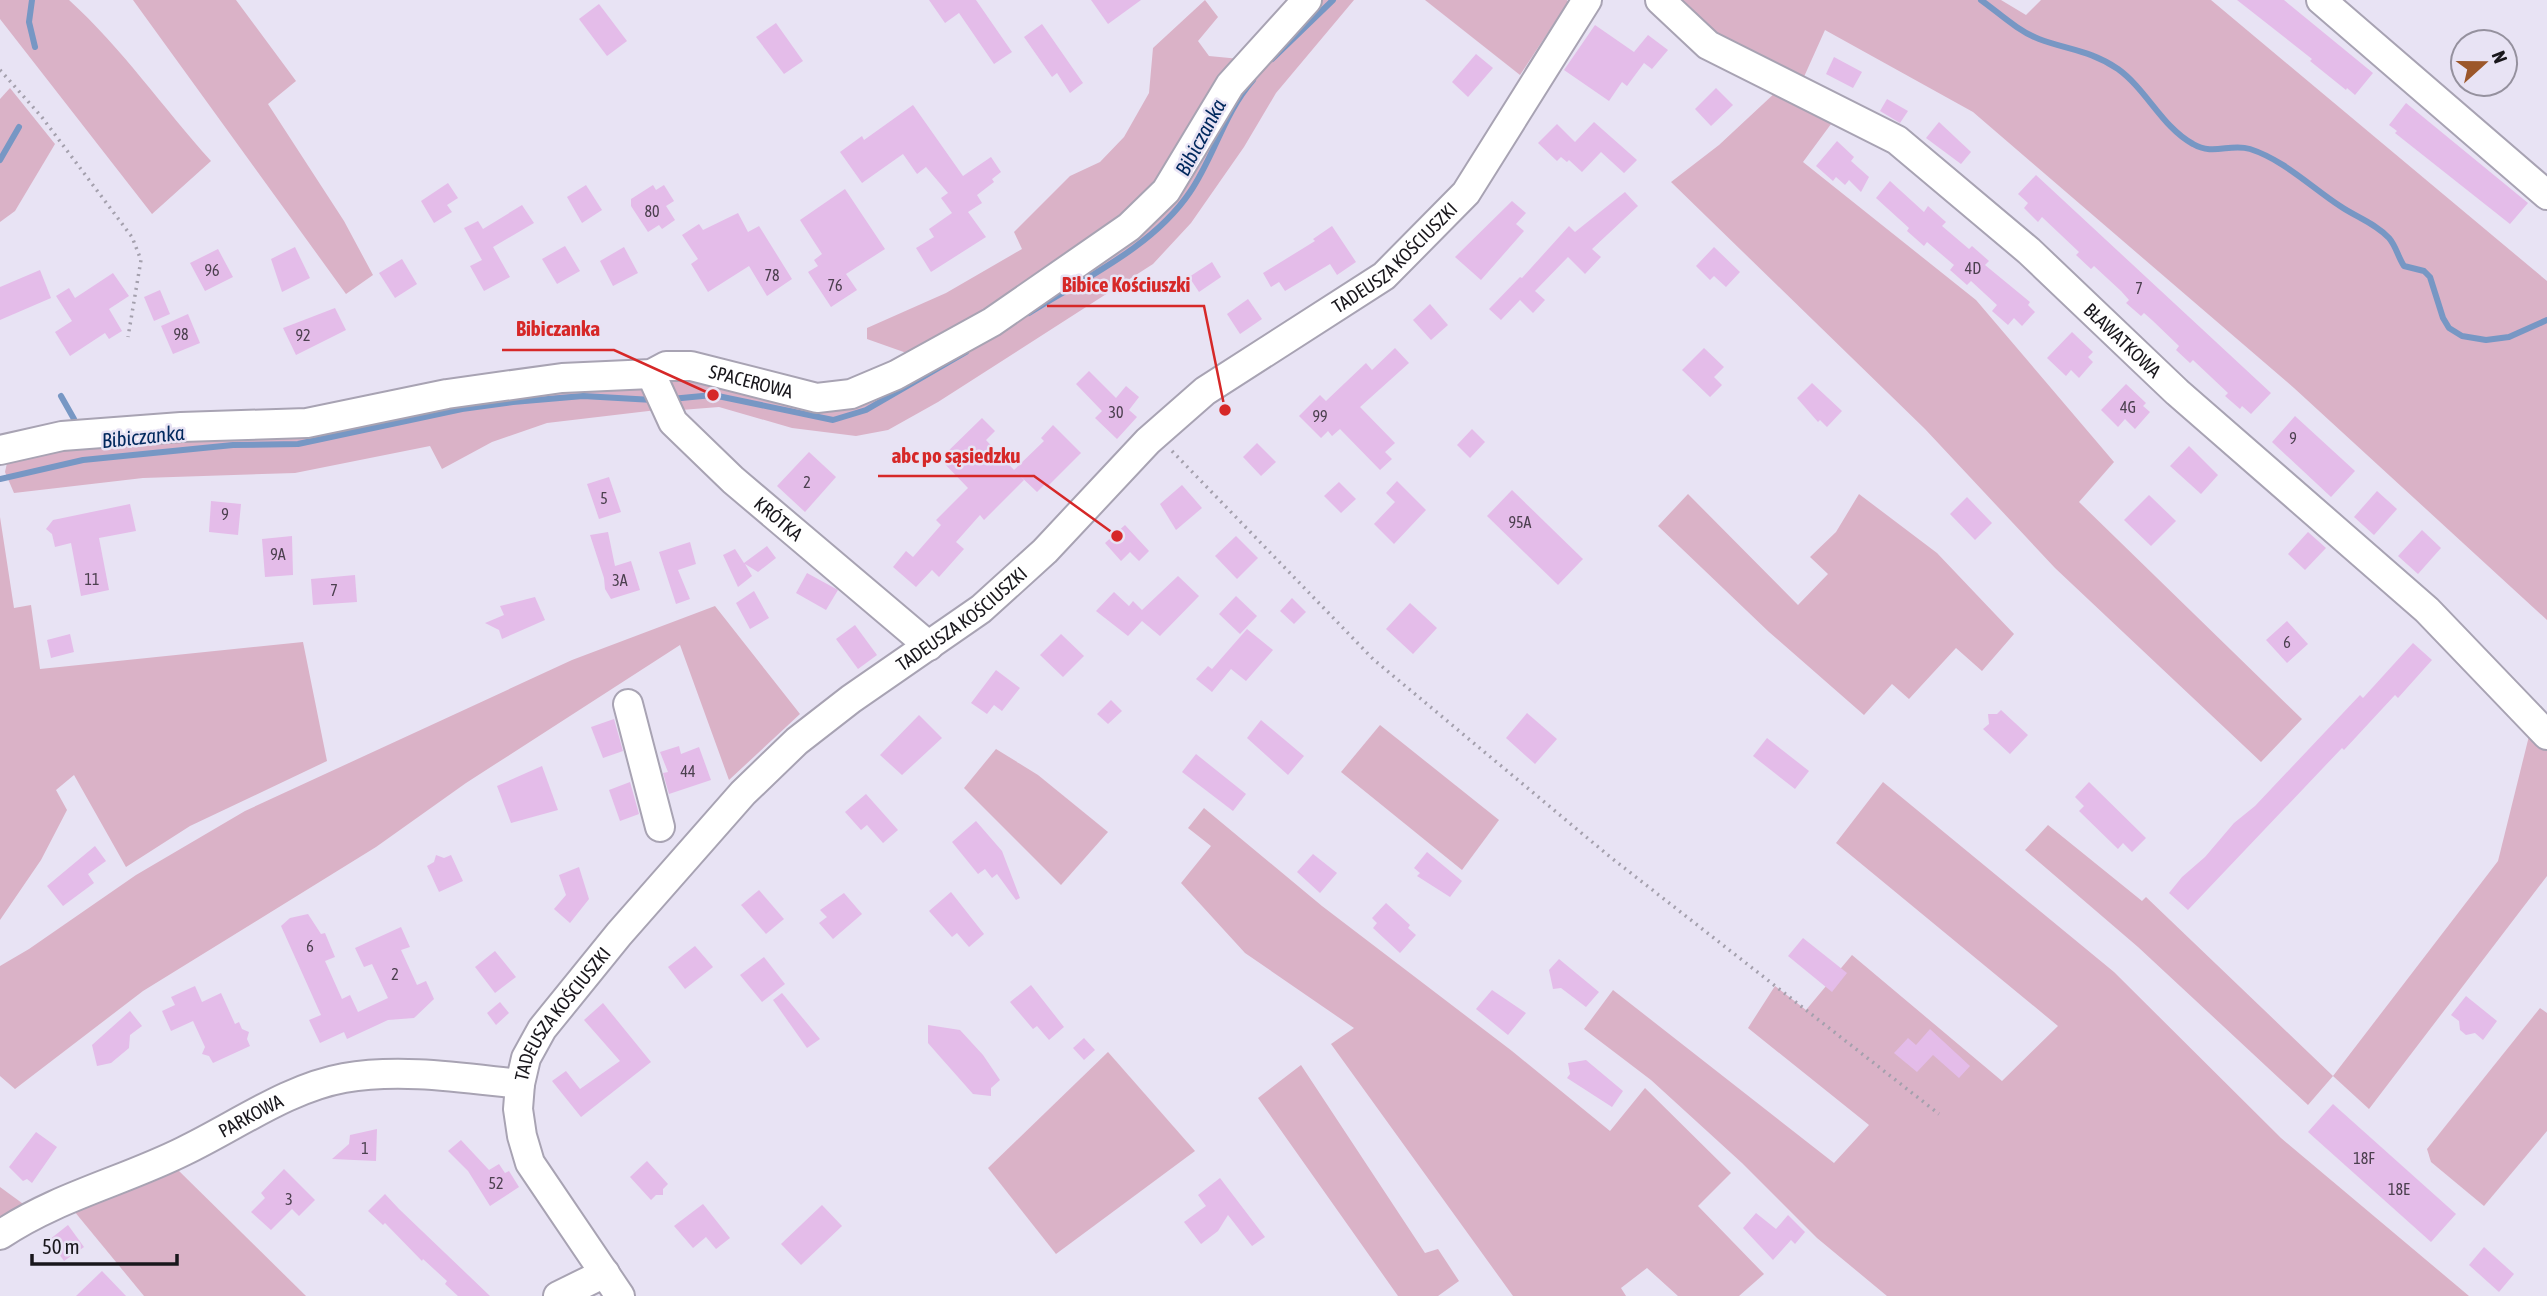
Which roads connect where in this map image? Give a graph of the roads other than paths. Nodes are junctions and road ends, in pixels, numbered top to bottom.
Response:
1 (1307, 0) edge
2 (1587, 0) edge
3 (1660, 0) edge
4 (2321, 0) edge
5 (2547, 195) edge
6 (657, 390) junction
7 (0, 450) edge
8 (929, 646) junction
9 (628, 704) dead end
10 (2547, 734) edge
11 (660, 827) dead end
12 (520, 1084) junction
13 (0, 1235) edge
14 (612, 1285) edge
15 (558, 1296) edge

1 - 6 street, SPACEROWA
2 - 8 street, TADEUSZA KOŚCIUSZKI
3 - 10 street, BŁAWATKOWA
4 - 5 street
6 - 7 street, SPACEROWA
6 - 8 street, KRÓTKA
8 - 12 street, TADEUSZA KOŚCIUSZKI
9 - 11 street
12 - 13 street, PARKOWA
12 - 14 street, TADEUSZA KOŚCIUSZKI
14 - 15 street

